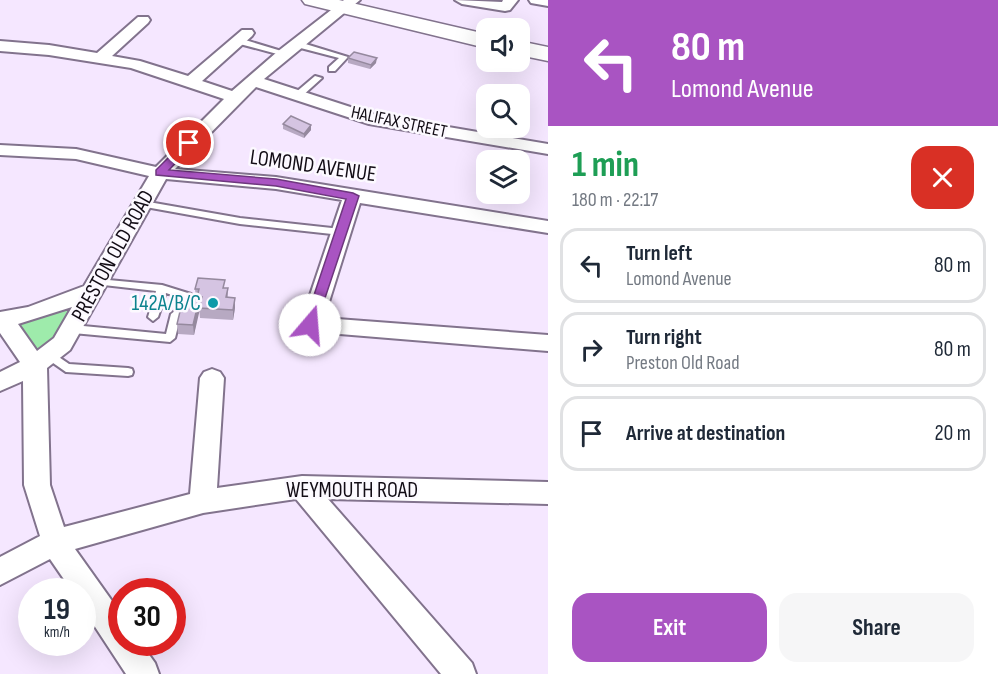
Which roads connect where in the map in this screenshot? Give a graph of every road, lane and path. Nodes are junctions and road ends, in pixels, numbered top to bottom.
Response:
1 (312, 0) edge
2 (462, 0) edge
3 (511, 0) edge
4 (536, 0) edge
5 (548, 2) edge
6 (348, 4) edge
7 (143, 20) dead end
8 (243, 37) joint
9 (476, 38) edge
10 (0, 46) edge
11 (290, 48) junction
12 (530, 50) edge
13 (548, 54) edge
14 (102, 57) junction
15 (332, 69) dead end
16 (318, 78) dead end
17 (254, 81) junction
18 (191, 82) junction
19 (298, 95) junction
20 (235, 97) junction
21 (548, 149) edge
22 (0, 150) edge
23 (160, 173) junction
24 (353, 196) junction
25 (143, 204) junction
26 (548, 227) edge
27 (341, 232) junction
28 (95, 287) junction
29 (162, 288) junction
30 (187, 296) dead end
31 (176, 314) dead end
32 (153, 317) dead end
33 (2, 320) edge
34 (73, 329) junction
35 (548, 343) edge
36 (43, 360) junction
37 (128, 372) dead end
38 (212, 378) dead end
39 (0, 382) edge
40 (303, 487) junction
41 (548, 493) edge
42 (203, 502) junction
43 (55, 542) junction
44 (0, 572) edge
45 (108, 620) edge
46 (132, 656) edge
47 (144, 674) edge
48 (460, 674) edge

1 - 6 main road
2 - 3 street
4 - 5 street
6 - 9 main road
6 - 11 street, PRESTON OLD ROAD
7 - 14 street
8 - 11 lane
8 - 18 street
10 - 14 street
11 - 15 lane
11 - 17 street, PRESTON OLD ROAD
12 - 13 main road
14 - 18 street
16 - 19 lane
17 - 19 street, HALIFAX STREET
17 - 20 street, PRESTON OLD ROAD
18 - 20 street
19 - 21 street, HALIFAX STREET
20 - 23 street, PRESTON OLD ROAD
22 - 23 street, LOMOND AVENUE
23 - 24 street, LOMOND AVENUE
23 - 25 street, PRESTON OLD ROAD
24 - 26 street, LOMOND AVENUE
24 - 27 street
25 - 27 lane
25 - 28 street, PRESTON OLD ROAD
27 - 35 street
28 - 29 lane
28 - 33 street
28 - 34 street, PRESTON OLD ROAD
29 - 30 lane
29 - 32 lane
31 - 34 lane
33 - 36 street
34 - 36 street, PRESTON OLD ROAD
36 - 37 lane
36 - 39 street, PRESTON OLD ROAD
36 - 43 street
38 - 42 street
40 - 41 street, WEYMOUTH ROAD
40 - 42 street, WEYMOUTH ROAD
40 - 48 street
42 - 43 street, WEYMOUTH ROAD
43 - 44 street, WEYMOUTH ROAD
43 - 45 street
46 - 47 street

